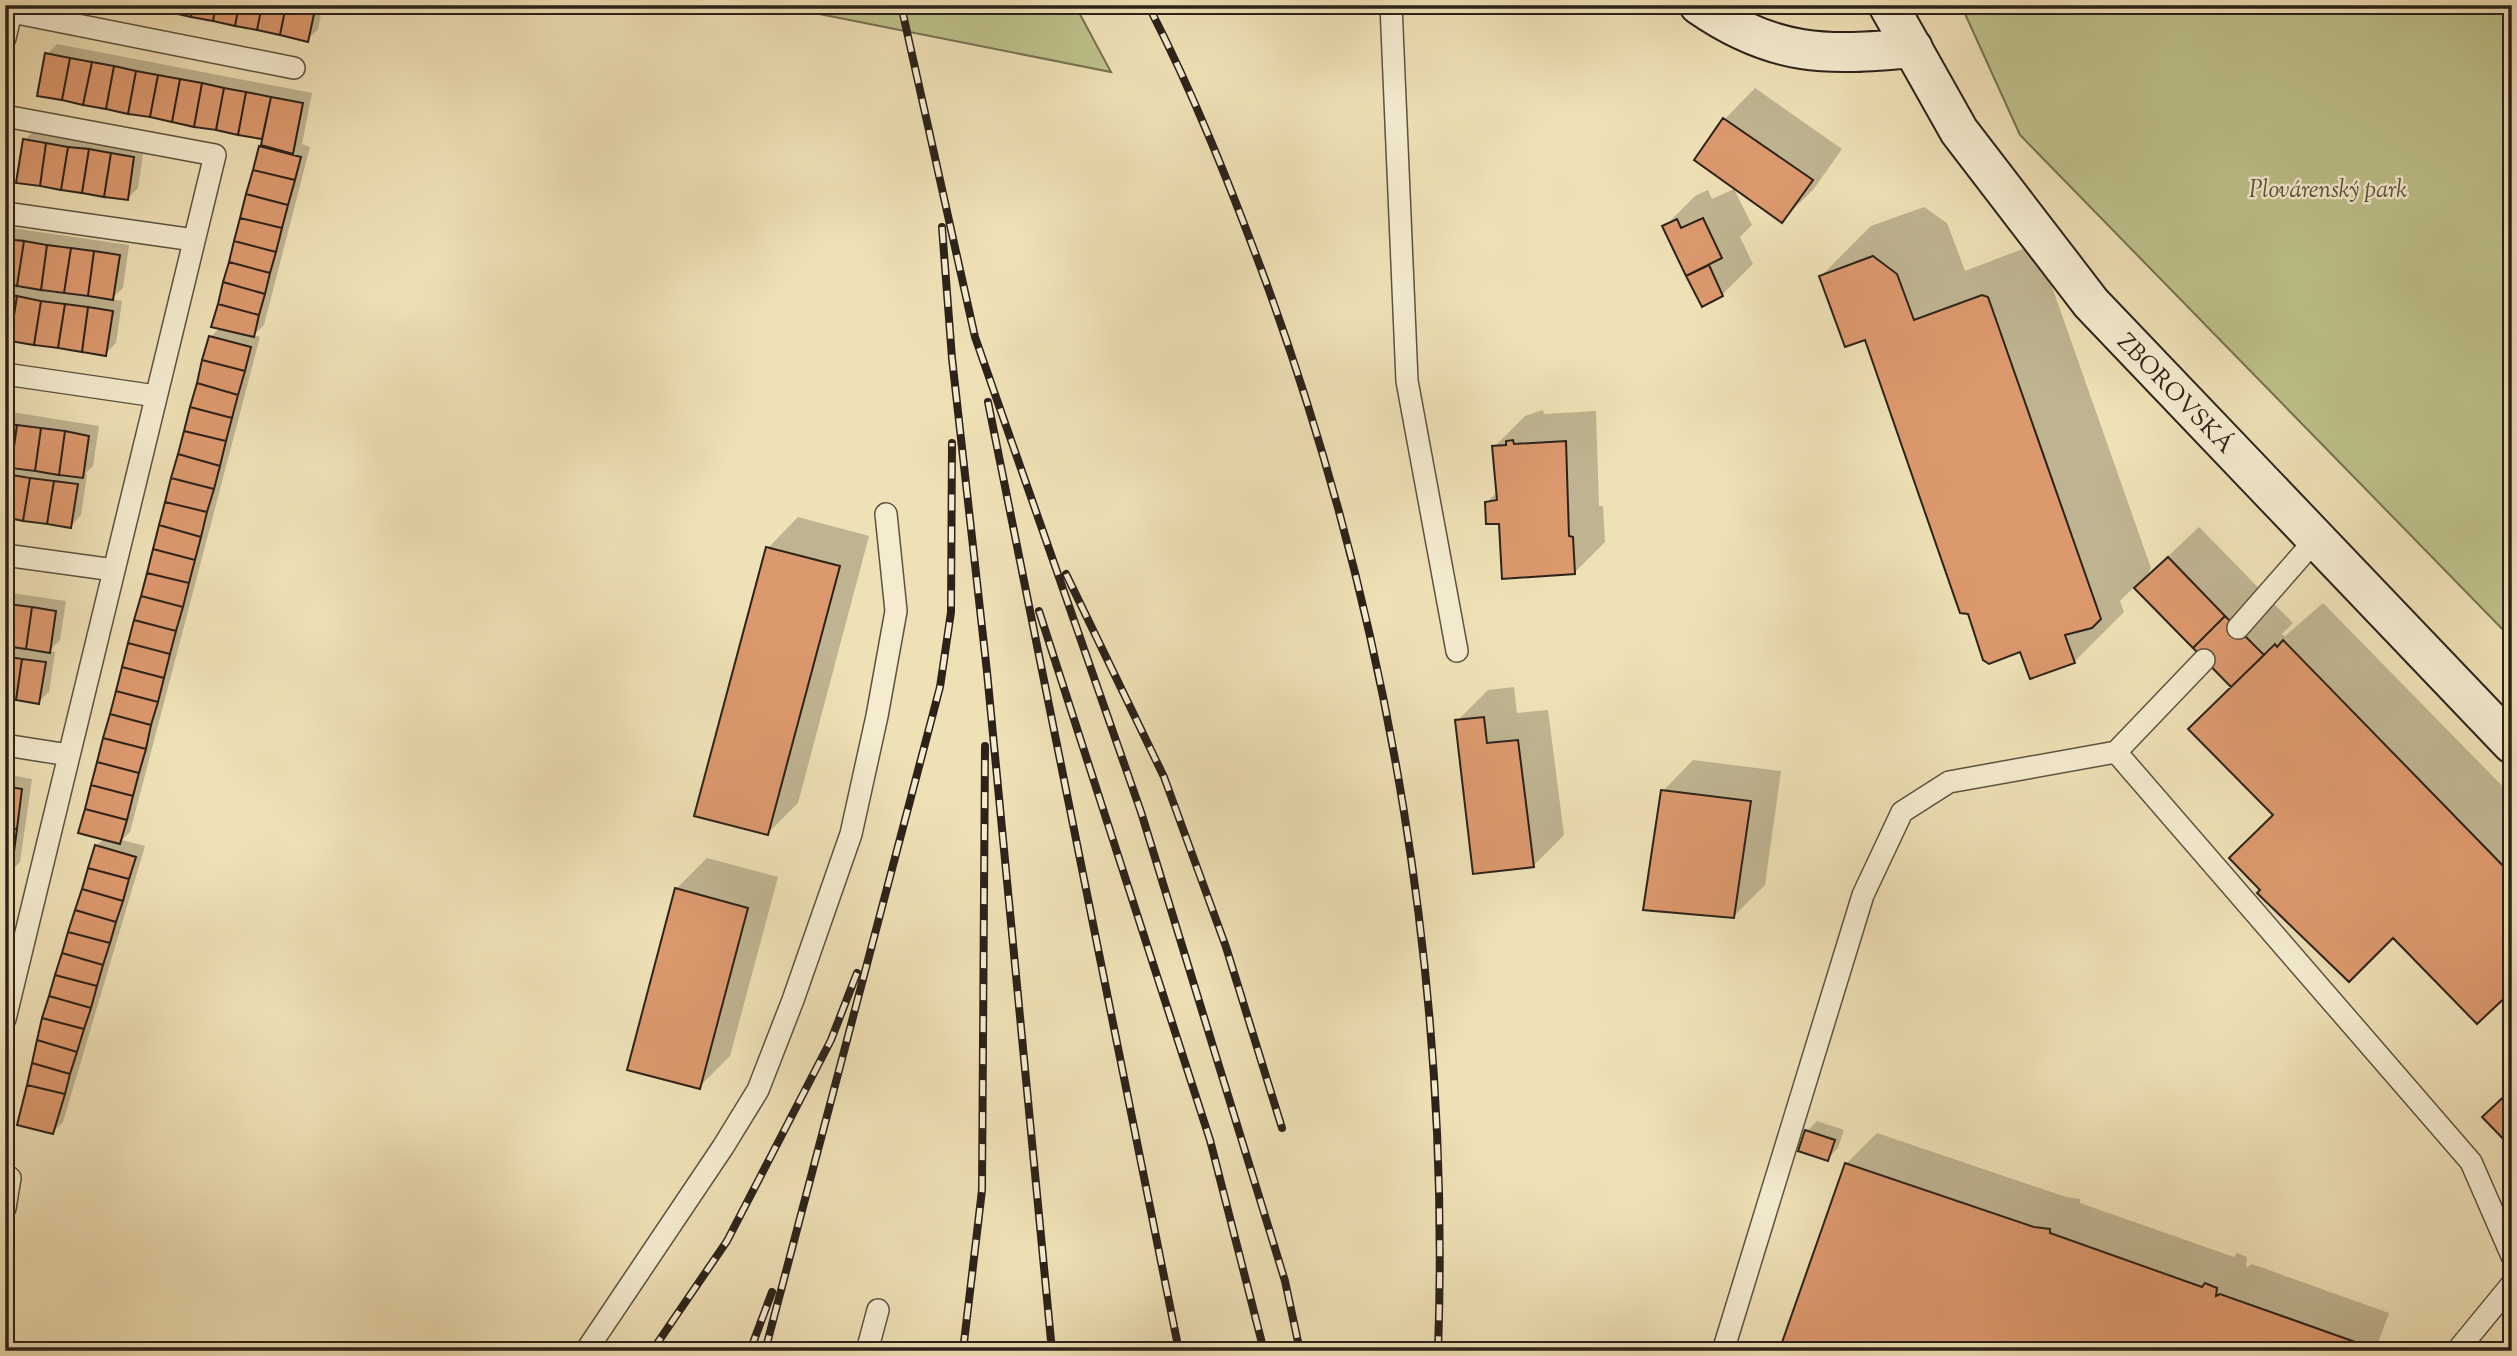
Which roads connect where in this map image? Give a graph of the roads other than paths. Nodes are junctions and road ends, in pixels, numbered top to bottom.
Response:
1 (1391, 5) edge
2 (1699, 5) edge
3 (1888, 5) edge
4 (13, 8) edge
5 (5, 38) edge
6 (1913, 48) junction
7 (294, 68) dead end
8 (5, 116) edge
9 (5, 213) edge
10 (194, 240) junction
11 (5, 374) edge
12 (156, 396) junction
13 (886, 514) dead end
14 (2316, 539) junction
15 (5, 555) edge
16 (114, 570) junction
17 (2238, 628) dead end
18 (1457, 651) dead end
19 (2204, 660) dead end
20 (2512, 744) edge
21 (5, 745) edge
22 (2116, 752) junction
23 (69, 755) junction
24 (14, 941) edge
25 (5, 1019) edge
26 (5, 1174) edge
27 (5, 1208) edge
28 (2503, 1216) edge
29 (2512, 1256) edge
30 (2512, 1284) edge
31 (878, 1310) dead end
32 (586, 1351) edge
33 (867, 1351) edge
34 (1723, 1351) edge
35 (2457, 1351) edge

1 - 18 lane
2 - 6 main road
3 - 6 main road, ZBOROVSKÁ
4 - 5 lane
4 - 7 lane
6 - 14 main road, ZBOROVSKÁ
8 - 10 lane
9 - 10 lane
10 - 12 lane
11 - 12 lane
12 - 16 lane
13 - 32 lane
14 - 17 lane
14 - 20 main road, ZBOROVSKÁ
15 - 16 lane
16 - 23 lane
19 - 22 lane
21 - 23 lane
22 - 28 lane
22 - 34 lane
23 - 24 lane
24 - 25 lane
26 - 27 lane
28 - 29 lane
30 - 35 lane
31 - 33 lane

